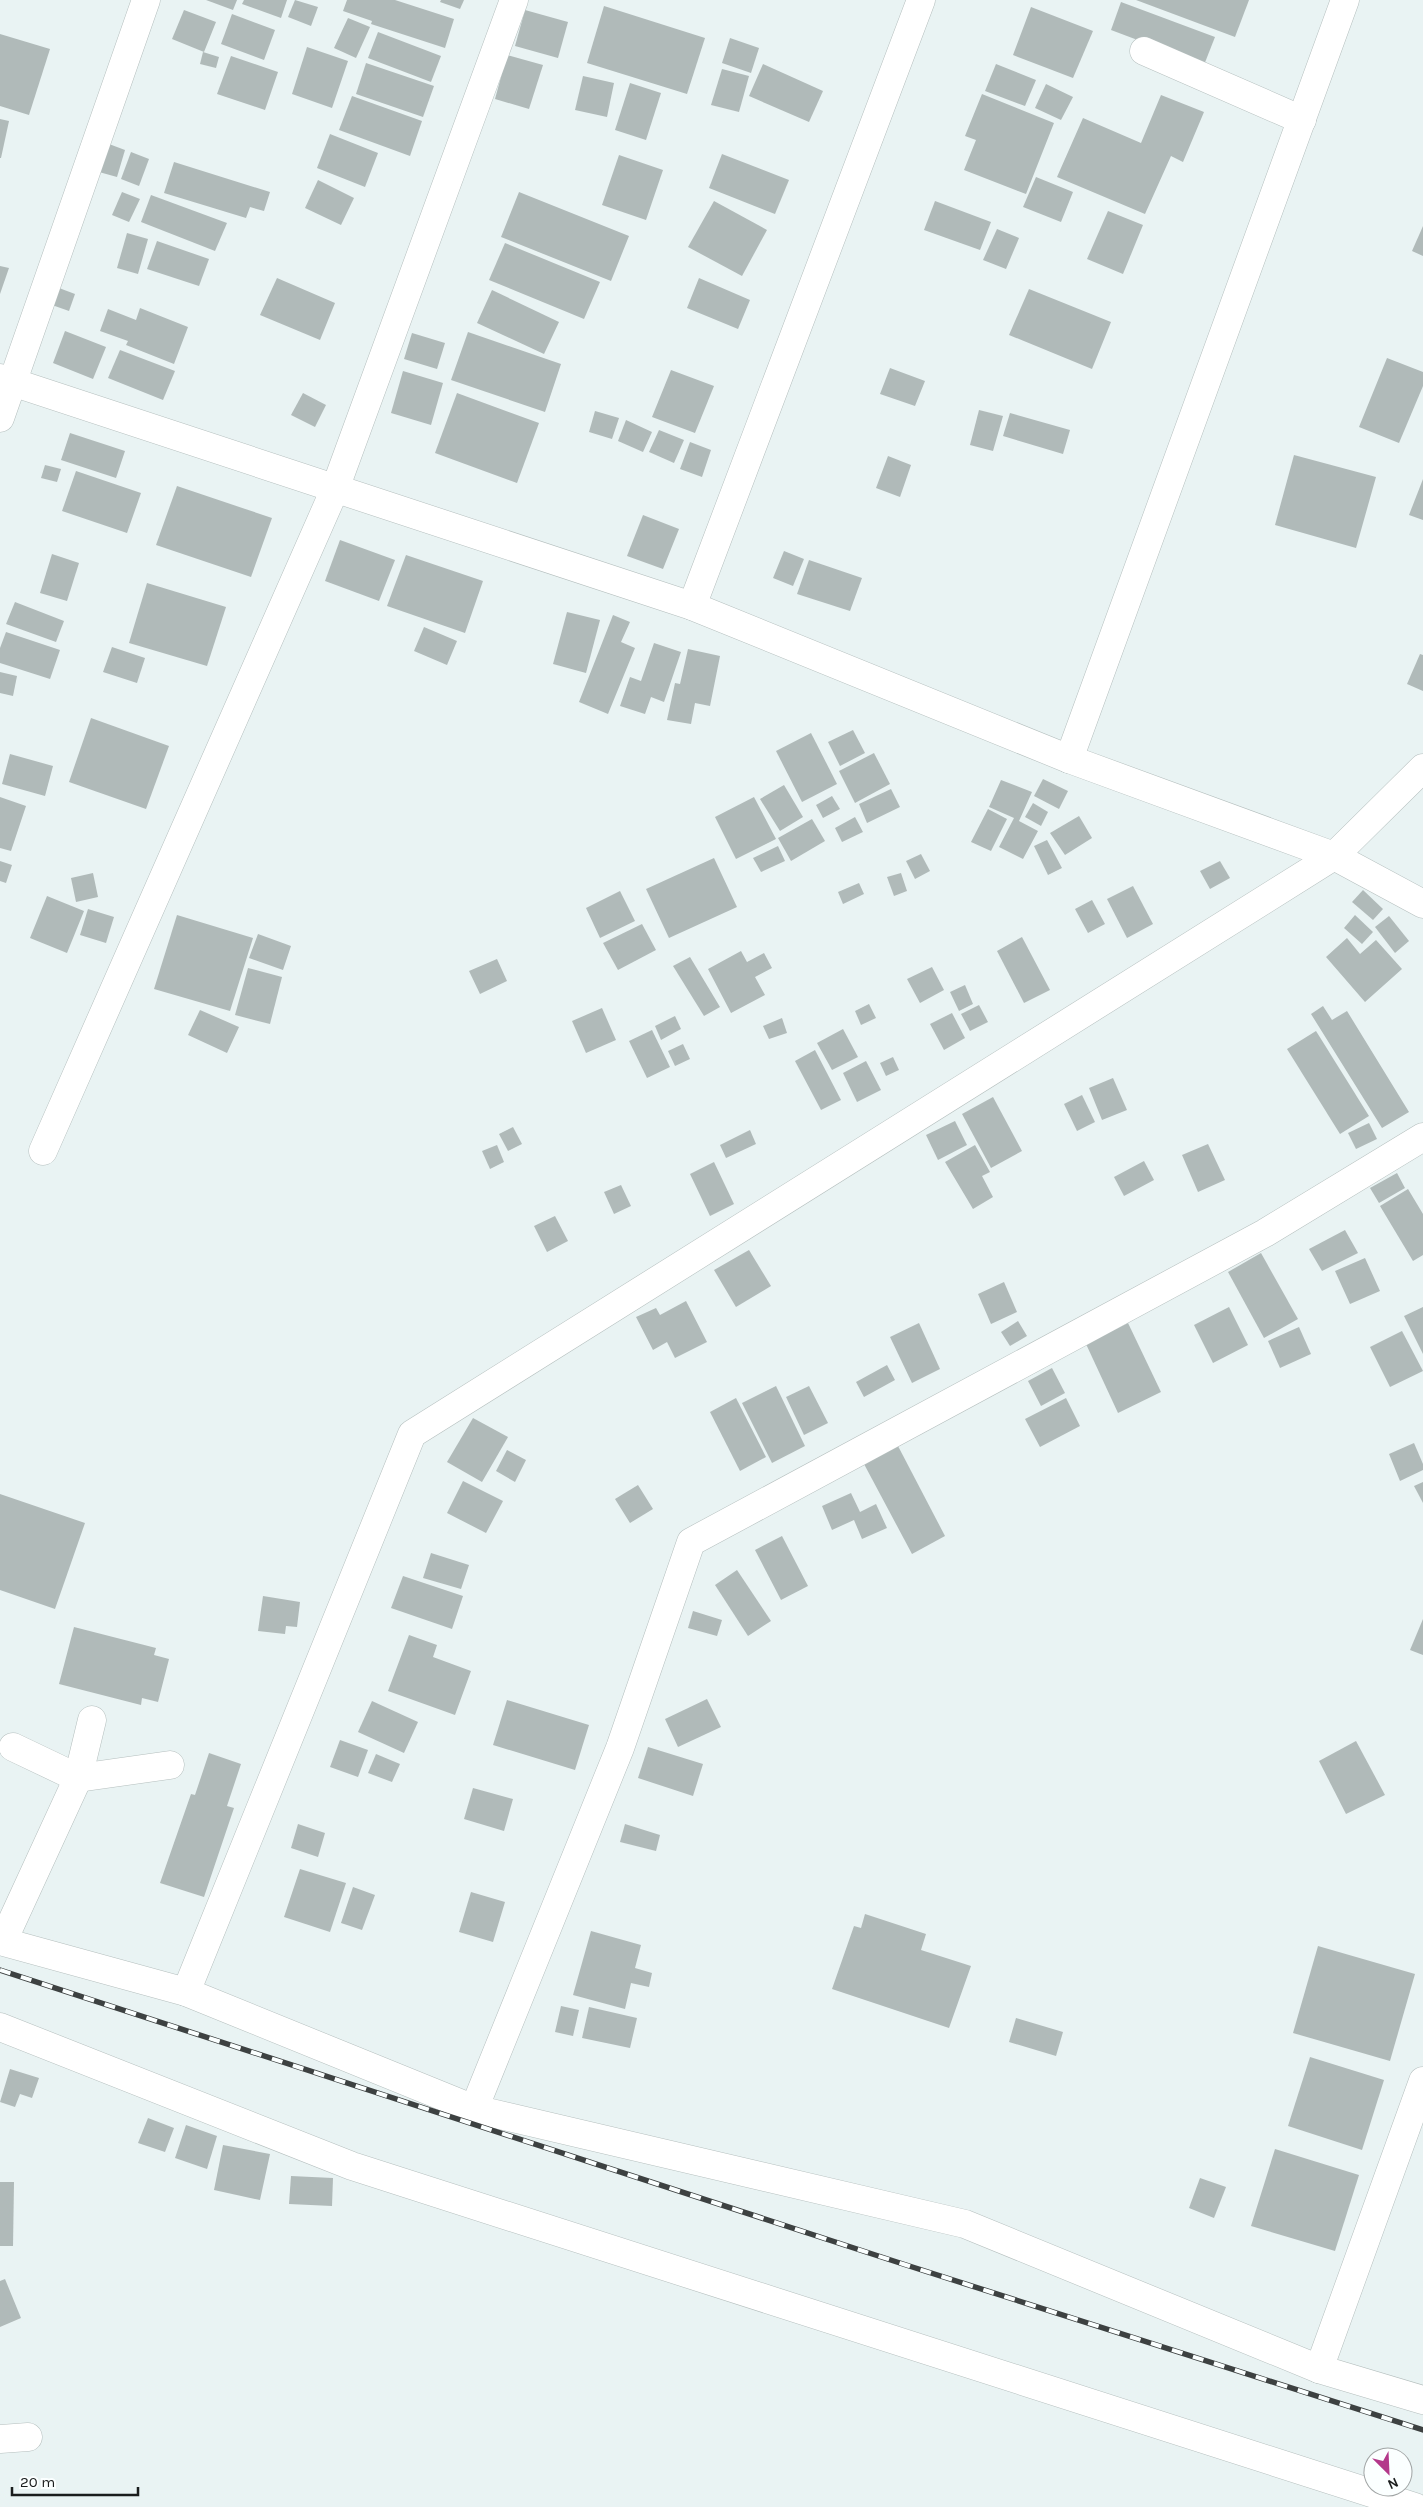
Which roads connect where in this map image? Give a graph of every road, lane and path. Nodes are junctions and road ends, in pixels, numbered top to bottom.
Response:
1 (146, 0) edge
2 (514, 0) edge
3 (921, 0) edge
4 (1345, 0) edge
5 (1144, 51) dead end
6 (1302, 120) junction
7 (6, 381) edge
8 (0, 418) edge
9 (335, 489) junction
10 (692, 606) junction
11 (1069, 759) junction
12 (1423, 768) edge
13 (1334, 856) junction
14 (1423, 904) edge
15 (1423, 1137) edge
16 (43, 1151) dead end
17 (92, 1720) dead end
18 (13, 1747) dead end
19 (170, 1764) dead end
20 (78, 1778) junction
21 (1, 1941) edge
22 (186, 1992) junction
23 (0, 2027) edge
24 (1423, 2081) edge
25 (474, 2110) junction
26 (1319, 2368) junction
27 (1423, 2400) edge
28 (28, 2437) dead end
29 (0, 2439) edge
30 (1385, 2502) edge
31 (1415, 2507) edge

1 - 7 street
2 - 9 street
3 - 10 street
4 - 6 street
5 - 6 street
6 - 11 street
7 - 8 street
7 - 9 street
9 - 10 street
9 - 16 street
10 - 11 street
11 - 13 street
12 - 13 street
13 - 14 street
13 - 22 street
15 - 25 street
17 - 20 street
18 - 20 street
19 - 20 street
20 - 21 street
21 - 22 street
22 - 25 street
23 - 30 street
24 - 26 street
25 - 26 street
26 - 27 street
28 - 29 street
30 - 31 street

